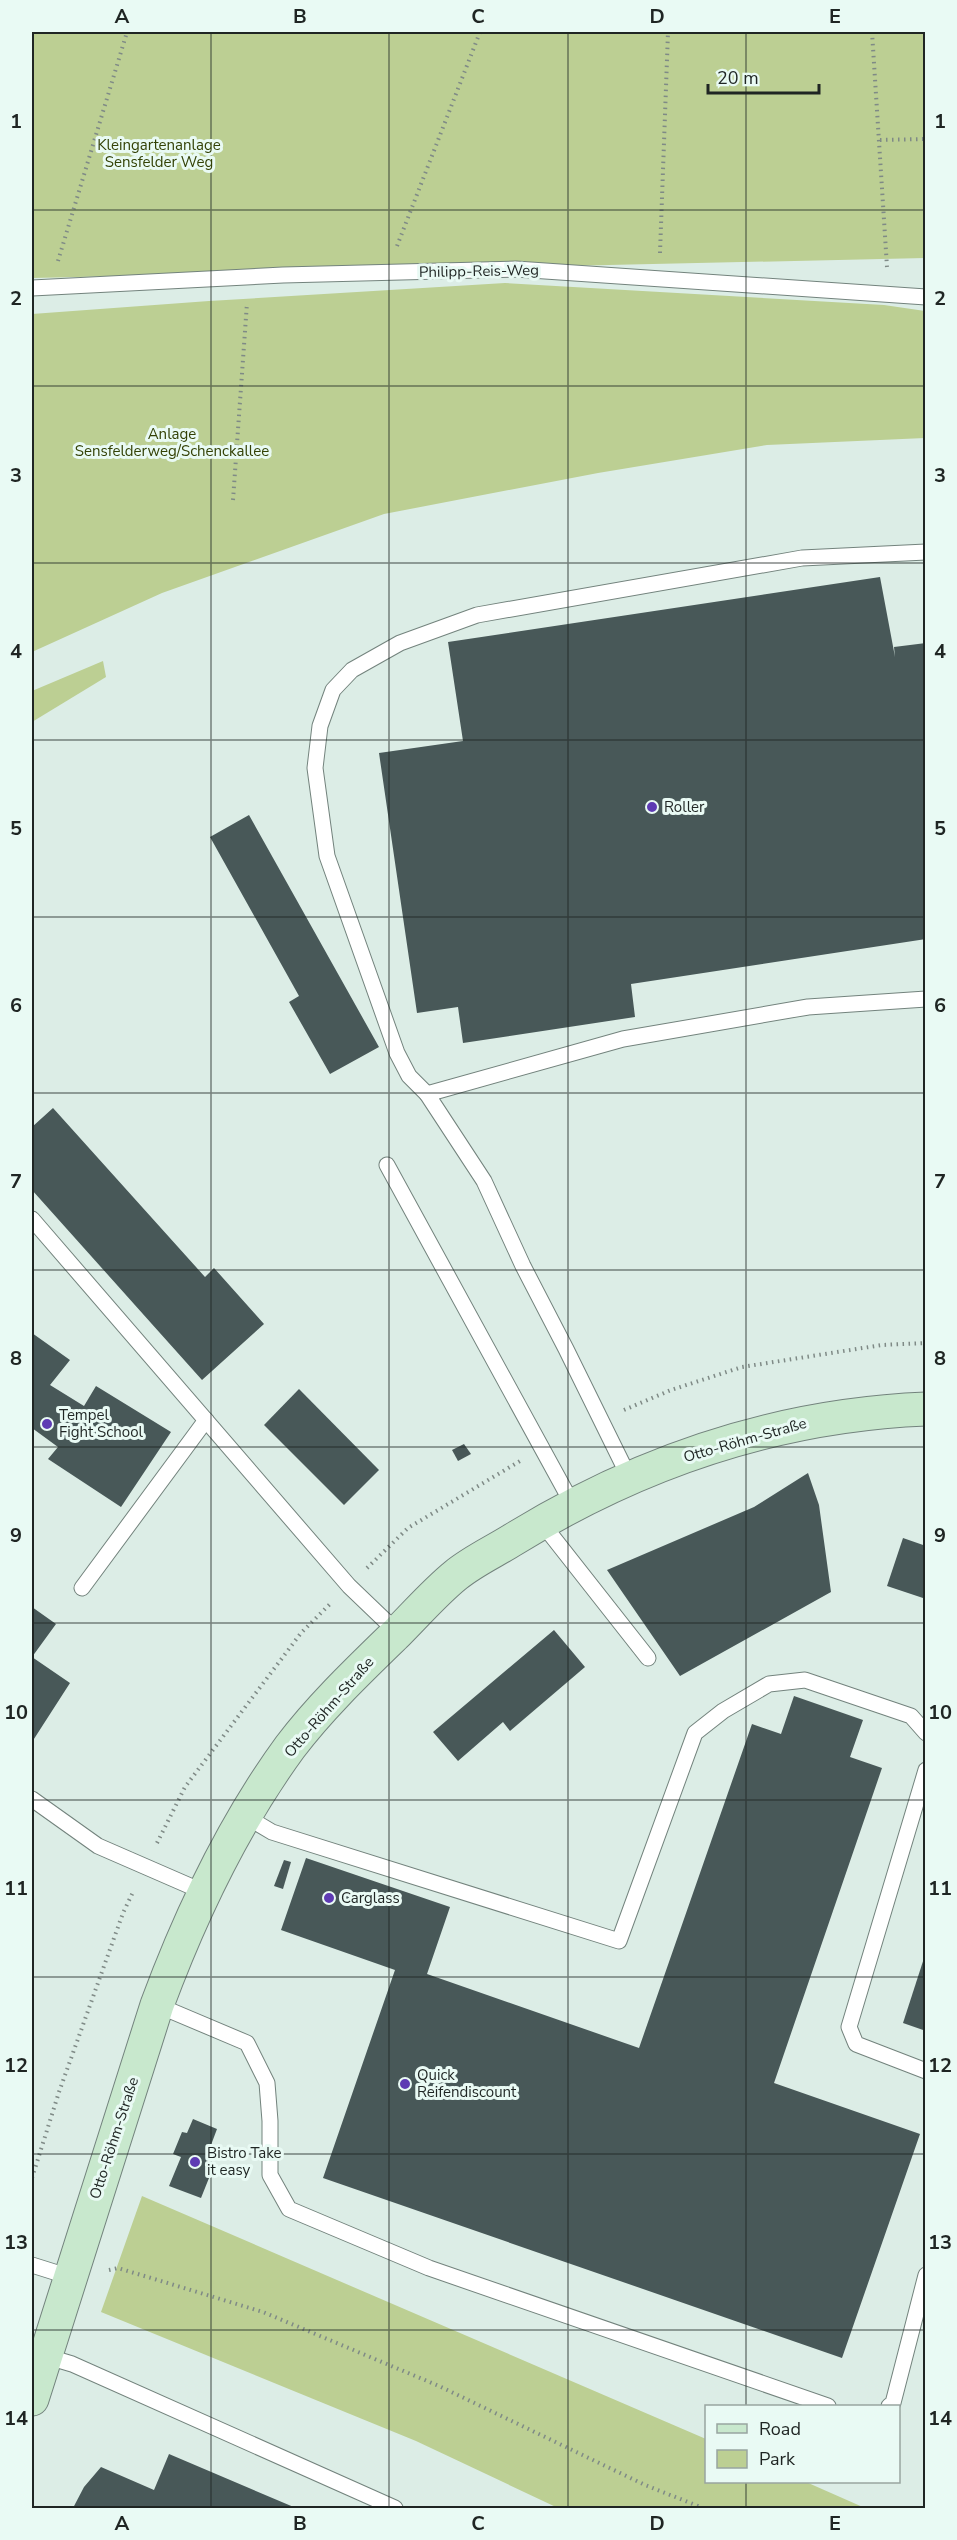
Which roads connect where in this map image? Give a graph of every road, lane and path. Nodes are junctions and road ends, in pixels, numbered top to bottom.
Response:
1 (127, 32) edge
2 (480, 32) edge
3 (668, 32) edge
4 (873, 32) edge
5 (926, 139) edge
6 (880, 140) junction
7 (387, 272) junction
8 (249, 277) junction
9 (659, 278) junction
10 (32, 288) edge
11 (50, 288) junction
12 (889, 293) junction
13 (926, 297) edge
14 (233, 500) dead end
15 (926, 552) edge
16 (926, 999) edge
17 (427, 1094) junction
18 (387, 1165) dead end
19 (32, 1219) edge
20 (926, 1409) edge
21 (206, 1420) junction
22 (629, 1477) junction
23 (573, 1505) junction
24 (542, 1522) junction
25 (82, 1588) dead end
26 (397, 1632) junction
27 (648, 1658) dead end
28 (926, 1733) edge
29 (926, 1770) edge
30 (32, 1799) edge
31 (245, 1816) junction
32 (206, 1893) junction
33 (157, 2006) junction
34 (926, 2071) edge
35 (32, 2265) edge
36 (102, 2271) dead end
37 (926, 2275) edge
38 (70, 2277) junction
39 (45, 2356) junction
40 (32, 2399) edge
41 (825, 2405) edge
42 (890, 2405) edge
43 (396, 2508) edge
44 (703, 2508) edge

1 - 11 path
2 - 7 path
3 - 9 path
4 - 6 path
5 - 6 path
6 - 12 path
7 - 8 lane, Philipp-Reis-Weg
7 - 9 lane, Philipp-Reis-Weg
8 - 11 lane, Philipp-Reis-Weg
8 - 14 path
9 - 12 lane, Philipp-Reis-Weg
10 - 11 lane, Philipp-Reis-Weg
12 - 13 lane, Philipp-Reis-Weg
15 - 17 lane
16 - 17 lane
17 - 22 lane
18 - 23 lane
19 - 21 lane
20 - 22 street, Otto-Röhm-Straße
21 - 25 lane
21 - 26 lane
22 - 23 street, Otto-Röhm-Straße
23 - 24 street, Otto-Röhm-Straße
24 - 26 street, Otto-Röhm-Straße
24 - 27 lane
26 - 31 street, Otto-Röhm-Straße
28 - 31 lane
29 - 34 lane
30 - 32 lane
31 - 32 street, Otto-Röhm-Straße
32 - 33 street, Otto-Röhm-Straße
33 - 38 street, Otto-Röhm-Straße
33 - 41 lane
35 - 38 lane
36 - 44 path
37 - 42 lane
38 - 39 street, Otto-Röhm-Straße
39 - 40 street, Otto-Röhm-Straße
39 - 43 lane

